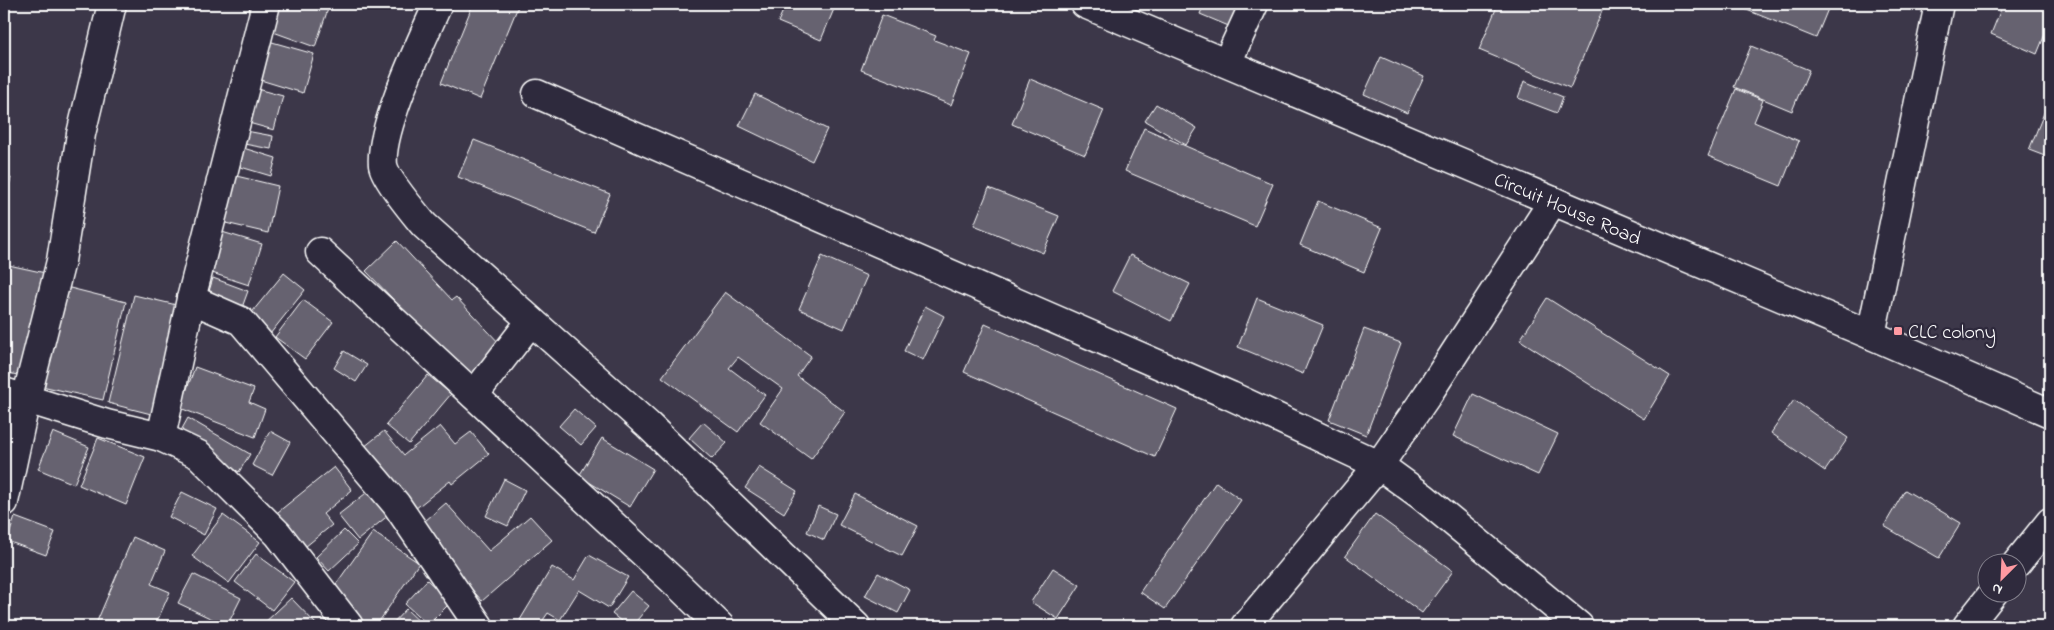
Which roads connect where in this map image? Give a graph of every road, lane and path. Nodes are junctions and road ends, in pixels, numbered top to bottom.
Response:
1 (112, 4) edge
2 (266, 4) edge
3 (438, 4) edge
4 (1085, 4) edge
5 (1254, 4) edge
6 (1939, 4) edge
7 (1227, 63) junction
8 (538, 94) dead end
9 (1553, 201) junction
10 (320, 252) dead end
11 (191, 299) junction
12 (531, 320) junction
13 (1871, 335) junction
14 (474, 395) junction
15 (15, 396) edge
16 (2050, 413) edge
17 (161, 437) junction
18 (1379, 464) junction
19 (4, 502) edge
20 (2050, 523) edge
21 (2026, 552) edge
22 (1986, 602) edge
23 (338, 622) edge
24 (479, 626) edge
25 (720, 626) edge
26 (856, 626) edge
27 (1246, 626) edge
28 (1579, 626) edge
29 (1967, 626) edge

1 - 15 street
2 - 11 street
3 - 12 street
4 - 7 street, Circuit House Road
5 - 7 street
6 - 13 street
7 - 9 street, Circuit House Road
8 - 18 street
9 - 13 street, Circuit House Road
9 - 18 street
10 - 14 street
11 - 17 street
11 - 24 street
12 - 14 street
12 - 26 street
13 - 16 street, Circuit House Road
14 - 25 street
15 - 17 street
15 - 19 street
17 - 23 street
18 - 27 street
18 - 28 street
20 - 21 street
22 - 29 street

